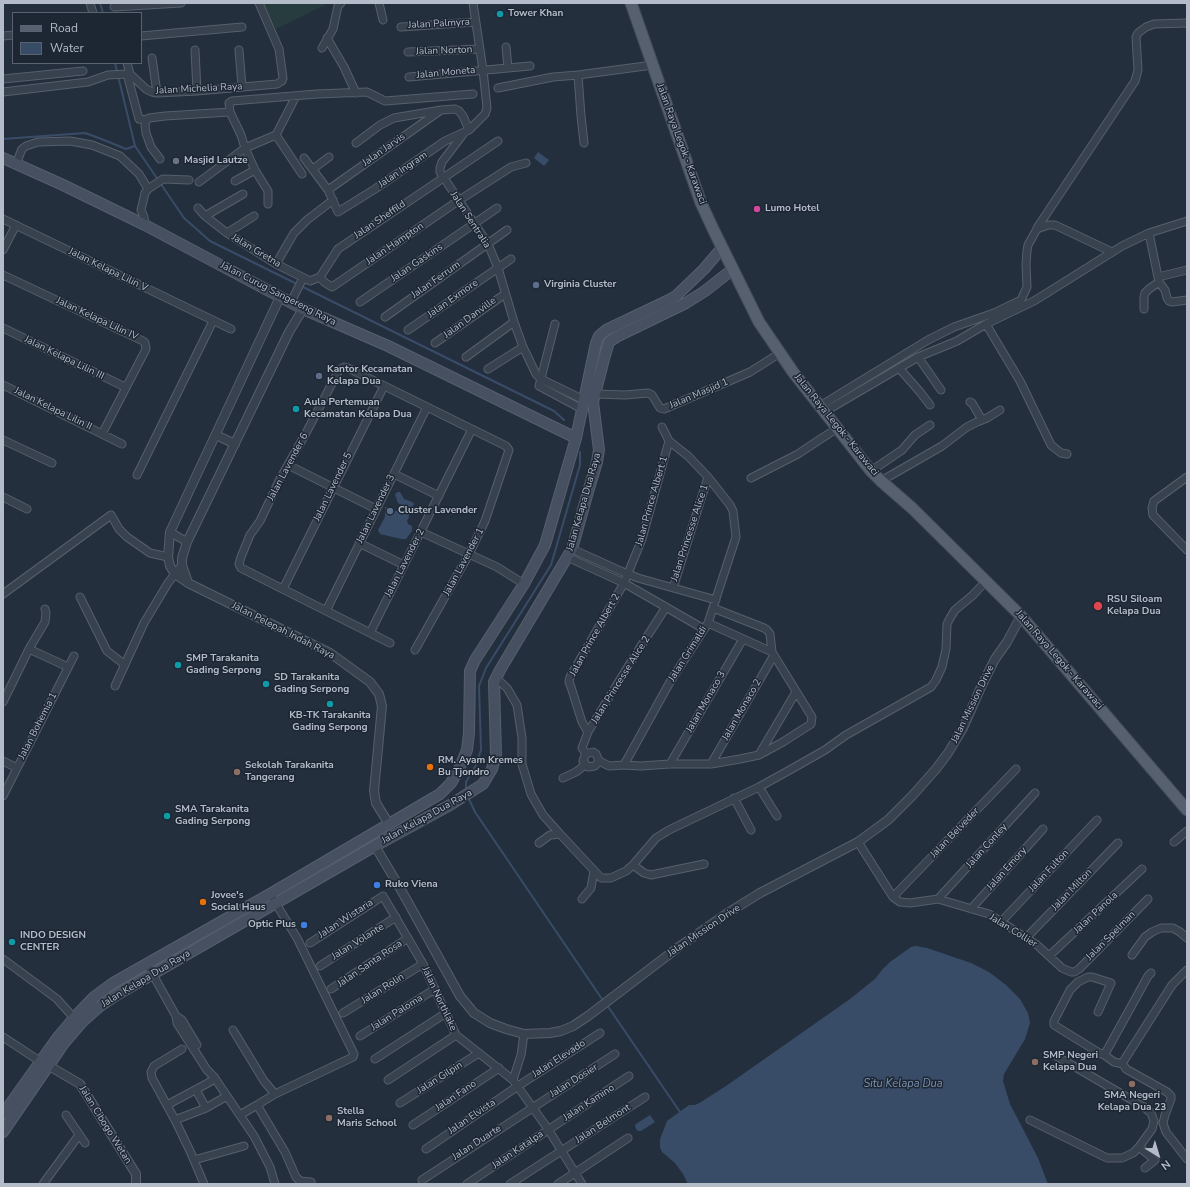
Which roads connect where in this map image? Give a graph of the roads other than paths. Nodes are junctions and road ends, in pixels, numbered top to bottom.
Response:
1 (181, 3) edge
2 (259, 3) edge
3 (341, 3) edge
4 (379, 3) edge
5 (473, 3) edge
6 (631, 3) edge
7 (114, 8) edge
8 (382, 20) dead end
9 (476, 22) junction
10 (1187, 23) edge
11 (242, 27) dead end
12 (401, 27) dead end
13 (142, 36) edge
14 (327, 38) junction
15 (506, 47) dead end
16 (322, 48) dead end
17 (480, 49) junction
18 (195, 50) dead end
19 (239, 50) dead end
20 (408, 52) dead end
21 (152, 58) dead end
22 (127, 64) edge
23 (653, 65) junction
24 (530, 66) dead end
25 (508, 68) junction
26 (83, 71) dead end
27 (128, 74) junction
28 (483, 74) junction
29 (578, 75) junction
30 (409, 76) dead end
31 (3, 79) edge
32 (242, 86) junction
33 (498, 88) dead end
34 (197, 91) junction
35 (3, 92) edge
36 (157, 93) junction
37 (356, 93) junction
38 (473, 94) dead end
39 (296, 96) junction
40 (441, 110) junction
41 (230, 112) junction
42 (147, 120) junction
43 (467, 131) junction
44 (276, 135) junction
45 (498, 141) dead end
46 (356, 143) dead end
47 (584, 143) dead end
48 (245, 148) junction
49 (329, 157) dead end
50 (304, 158) dead end
51 (160, 159) dead end
52 (3, 160) edge
53 (16, 164) junction
54 (526, 164) dead end
55 (312, 169) junction
56 (255, 170) junction
57 (302, 174) dead end
58 (443, 178) junction
59 (189, 180) dead end
60 (235, 181) dead end
61 (199, 182) dead end
62 (150, 187) junction
63 (328, 190) junction
64 (242, 194) dead end
65 (333, 200) junction
66 (458, 201) junction
67 (268, 204) dead end
68 (198, 208) dead end
69 (497, 208) dead end
70 (205, 216) junction
71 (254, 216) dead end
72 (3, 219) edge
73 (1187, 221) edge
74 (474, 224) junction
75 (16, 225) junction
76 (145, 225) junction
77 (1037, 229) junction
78 (507, 230) dead end
79 (227, 233) junction
80 (1149, 233) junction
81 (488, 244) junction
82 (722, 248) junction
83 (3, 250) edge
84 (1112, 252) junction
85 (511, 259) dead end
86 (276, 264) junction
87 (498, 268) junction
88 (733, 269) junction
89 (1187, 270) edge
90 (3, 275) edge
91 (320, 277) junction
92 (1158, 280) junction
93 (302, 281) junction
94 (681, 292) junction
95 (505, 294) junction
96 (280, 297) junction
97 (292, 300) junction
98 (1187, 300) edge
99 (360, 302) dead end
100 (686, 303) junction
101 (1144, 308) dead end
102 (303, 309) junction
103 (385, 316) dead end
104 (213, 321) junction
105 (514, 322) junction
106 (555, 324) dead end
107 (986, 324) junction
108 (3, 328) edge
109 (231, 330) dead end
110 (408, 330) dead end
111 (601, 334) junction
112 (609, 342) junction
113 (436, 343) dead end
114 (523, 347) junction
115 (780, 353) junction
116 (466, 357) dead end
117 (918, 357) junction
118 (899, 368) junction
119 (488, 369) dead end
120 (541, 379) junction
121 (3, 385) edge
122 (384, 386) junction
123 (125, 387) junction
124 (942, 390) dead end
125 (595, 394) junction
126 (970, 402) dead end
127 (583, 404) junction
128 (930, 405) dead end
129 (427, 407) junction
130 (822, 409) junction
131 (1000, 410) dead end
132 (982, 420) junction
133 (834, 425) junction
134 (930, 425) dead end
135 (662, 427) dead end
136 (472, 429) junction
137 (102, 434) junction
138 (216, 435) junction
139 (576, 438) junction
140 (3, 440) edge
141 (669, 441) junction
142 (122, 444) dead end
143 (235, 444) junction
144 (1067, 454) dead end
145 (52, 463) dead end
146 (288, 465) junction
147 (871, 471) junction
148 (394, 474) junction
149 (137, 475) dead end
150 (1187, 477) edge
151 (708, 478) junction
152 (751, 478) dead end
153 (881, 481) junction
154 (333, 488) junction
155 (3, 496) edge
156 (439, 496) junction
157 (27, 509) dead end
158 (376, 509) junction
159 (170, 532) junction
160 (421, 532) junction
161 (188, 542) junction
162 (359, 544) junction
163 (1186, 547) edge
164 (570, 553) junction
165 (469, 554) junction
166 (168, 557) junction
167 (182, 565) junction
168 (404, 565) junction
169 (175, 574) junction
170 (628, 574) junction
171 (986, 581) junction
172 (188, 583) junction
173 (624, 583) junction
174 (524, 584) junction
175 (672, 588) junction
176 (283, 589) junction
177 (3, 594) edge
178 (80, 597) dead end
179 (716, 600) junction
180 (666, 607) junction
181 (713, 608) junction
182 (45, 609) dead end
183 (326, 611) junction
184 (1021, 616) junction
185 (706, 626) junction
186 (370, 633) junction
187 (743, 640) junction
188 (390, 643) dead end
189 (29, 649) junction
190 (415, 650) dead end
191 (773, 654) junction
192 (74, 656) dead end
193 (124, 665) junction
194 (68, 667) junction
195 (496, 678) junction
196 (115, 686) dead end
197 (796, 692) junction
198 (3, 702) edge
199 (588, 732) junction
200 (586, 754) junction
201 (759, 755) junction
202 (3, 761) edge
203 (598, 761) junction
204 (670, 764) junction
205 (711, 764) junction
206 (585, 765) junction
207 (624, 765) junction
208 (17, 768) junction
209 (1016, 769) dead end
210 (563, 778) dead end
211 (759, 787) junction
212 (1035, 793) dead end
213 (440, 794) junction
214 (3, 796) edge
215 (734, 798) junction
216 (448, 806) junction
217 (1187, 810) edge
218 (777, 816) dead end
219 (1097, 820) dead end
220 (389, 824) junction
221 (1043, 829) dead end
222 (751, 830) dead end
223 (1187, 831) edge
224 (560, 834) junction
225 (858, 842) junction
226 (1174, 842) dead end
227 (539, 843) dead end
228 (1118, 843) dead end
229 (375, 846) junction
230 (704, 864) dead end
231 (633, 865) junction
232 (1142, 869) dead end
233 (594, 871) junction
234 (270, 894) junction
235 (383, 896) joint
236 (893, 897) junction
237 (582, 899) dead end
238 (938, 899) junction
239 (1148, 899) dead end
240 (276, 903) junction
241 (971, 909) junction
242 (396, 917) junction
243 (1001, 922) junction
244 (408, 938) junction
245 (1026, 938) junction
246 (1187, 938) edge
247 (310, 943) dead end
248 (1132, 955) dead end
249 (1049, 956) junction
250 (3, 959) edge
251 (147, 964) junction
252 (423, 964) junction
253 (320, 966) dead end
254 (1187, 970) edge
255 (1074, 972) joint
256 (1151, 973) dead end
257 (152, 974) junction
258 (331, 989) dead end
259 (435, 989) junction
260 (1098, 1012) dead end
261 (343, 1013) dead end
262 (446, 1013) junction
263 (74, 1018) junction
264 (233, 1030) dead end
265 (600, 1033) dead end
266 (524, 1034) junction
267 (456, 1035) junction
268 (360, 1036) dead end
269 (3, 1037) edge
270 (182, 1048) dead end
271 (479, 1053) junction
272 (616, 1054) dead end
273 (1103, 1054) junction
274 (1058, 1057) dead end
275 (375, 1059) dead end
276 (45, 1064) junction
277 (1123, 1064) junction
278 (499, 1068) junction
279 (630, 1076) dead end
280 (214, 1077) junction
281 (388, 1080) dead end
282 (513, 1080) junction
283 (518, 1086) junction
284 (196, 1090) junction
285 (275, 1094) junction
286 (227, 1096) junction
287 (645, 1097) dead end
288 (400, 1103) dead end
289 (167, 1105) junction
290 (258, 1105) junction
291 (533, 1107) junction
292 (206, 1108) junction
293 (3, 1114) edge
294 (66, 1115) dead end
295 (240, 1115) junction
296 (175, 1120) junction
297 (1030, 1120) dead end
298 (1154, 1122) junction
299 (1163, 1123) junction
300 (413, 1125) dead end
301 (548, 1129) junction
302 (3, 1132) edge
303 (79, 1135) junction
304 (628, 1138) dead end
305 (85, 1143) dead end
306 (244, 1146) dead end
307 (1139, 1146) junction
308 (426, 1149) dead end
309 (562, 1151) junction
310 (1187, 1159) edge
311 (194, 1160) junction
312 (1145, 1168) dead end
313 (575, 1173) junction
314 (422, 1180) dead end
315 (311, 1182) dead end
316 (273, 1183) edge
317 (43, 1184) edge
318 (136, 1184) edge
319 (204, 1184) edge
320 (467, 1184) edge
321 (510, 1184) edge
322 (558, 1184) edge
323 (582, 1184) edge

1 - 7 street
2 - 32 street, Jalan Michelia Raya
3 - 14 street
4 - 8 street
5 - 9 street
6 - 23 main road, Jalan Raya Legok - Karawaci
9 - 12 street, Jalan Palmyra
9 - 17 street
10 - 77 street
11 - 13 street
14 - 16 street
14 - 37 street
15 - 25 street
17 - 20 street, Jalan Norton
17 - 28 street
18 - 34 street
19 - 32 street
21 - 36 street
22 - 27 street
23 - 29 street
23 - 82 main road, Jalan Raya Legok - Karawaci
24 - 25 street, Jalan Moneta
25 - 28 street, Jalan Moneta
26 - 31 street
27 - 35 street
27 - 36 street, Jalan Michelia Raya
27 - 42 street
28 - 30 street, Jalan Moneta
28 - 43 street
29 - 33 street
29 - 47 street
32 - 34 street, Jalan Michelia Raya
34 - 36 street, Jalan Michelia Raya
37 - 38 street
37 - 39 street
39 - 41 street
39 - 44 street
40 - 43 street
40 - 46 street
40 - 63 street, Jalan Jarvis
41 - 42 street
41 - 48 street
42 - 51 street
43 - 58 street
43 - 65 street, Jalan Ingram
44 - 48 street
44 - 57 street
45 - 58 street, Jalan Sheffild
48 - 56 street
48 - 61 street
49 - 55 street
50 - 55 street
52 - 53 main road, Jalan Curug Sangereng Raya
53 - 62 street
53 - 76 main road, Jalan Curug Sangereng Raya
54 - 66 street, Jalan Hampton
55 - 63 street
56 - 60 street
56 - 67 street
58 - 66 street, Jalan Sentralia
58 - 91 street, Jalan Sheffild
59 - 62 street
62 - 76 street
63 - 65 street
64 - 70 street
65 - 86 street
66 - 74 street, Jalan Sentralia
66 - 91 street, Jalan Hampton
68 - 70 street, Jalan Gretna
69 - 74 street, Jalan Gaskins
70 - 79 street, Jalan Gretna
71 - 79 street
72 - 75 street, Jalan Kelapa Lilin V
73 - 80 street
74 - 81 street, Jalan Sentralia
74 - 99 street, Jalan Gaskins
75 - 83 street
75 - 104 street, Jalan Kelapa Lilin V
76 - 96 main road, Jalan Curug Sangereng Raya
77 - 84 street
77 - 130 street
78 - 81 street, Jalan Ferrum
79 - 86 street, Jalan Gretna
80 - 84 street
80 - 92 street
81 - 87 street, Jalan Sentralia
81 - 103 street, Jalan Ferrum
82 - 88 main road, Jalan Raya Legok - Karawaci
82 - 94 main road
84 - 107 street
85 - 87 street, Jalan Exmore
86 - 93 street, Jalan Gretna
87 - 95 street, Jalan Sentralia
87 - 110 street, Jalan Exmore
88 - 100 main road
88 - 115 main road, Jalan Raya Legok - Karawaci
89 - 92 street
90 - 123 street, Jalan Kelapa Lilin IV
91 - 93 street
92 - 98 street
92 - 101 street
93 - 97 street
94 - 100 main road
94 - 111 main road
95 - 105 street, Jalan Sentralia
95 - 113 street, Jalan Danville
96 - 97 main road, Jalan Curug Sangereng Raya
96 - 138 street
97 - 102 main road, Jalan Curug Sangereng Raya
100 - 112 main road
102 - 139 main road, Jalan Curug Sangereng Raya
102 - 143 street
104 - 109 street, Jalan Kelapa Lilin V
104 - 149 street
105 - 114 street, Jalan Sentralia
105 - 116 street
106 - 120 street
107 - 117 street
107 - 144 street
108 - 123 street, Jalan Kelapa Lilin III
111 - 112 main road
111 - 127 main road, Jalan Kelapa Dua Raya
112 - 125 main road, Jalan Kelapa Dua Raya
114 - 119 street
114 - 120 street, Jalan Sentralia
115 - 125 street, Jalan Masjid 1
115 - 130 main road, Jalan Raya Legok - Karawaci
117 - 118 street
117 - 124 street
118 - 128 street
118 - 130 street
120 - 127 street, Jalan Sentralia
121 - 137 street, Jalan Kelapa Lilin II
122 - 129 street
122 - 146 street, Jalan Lavender 6
122 - 154 street, Jalan Lavender 5
123 - 137 street, Jalan Kelapa Lilin II
125 - 164 main road, Jalan Kelapa Dua Raya
126 - 132 street
127 - 139 main road, Jalan Kelapa Dua Raya
129 - 136 street
129 - 148 street, Jalan Lavender 3
130 - 133 main road, Jalan Raya Legok - Karawaci
131 - 132 street
132 - 153 street
133 - 147 main road, Jalan Raya Legok - Karawaci
133 - 152 street
134 - 147 street
135 - 141 street
136 - 156 street, Jalan Lavender 2
136 - 165 street, Jalan Lavender 1
137 - 142 street, Jalan Kelapa Lilin II
138 - 143 street
138 - 159 street
139 - 174 main road, Jalan Kelapa Dua Raya
140 - 145 street
141 - 151 street
141 - 170 street, Jalan Prince Albert 1
143 - 161 street
146 - 154 street
146 - 176 street, Jalan Lavender 6
147 - 153 main road, Jalan Raya Legok - Karawaci
148 - 156 street
148 - 158 street, Jalan Lavender 3
150 - 163 street
151 - 175 street, Jalan Princesse Alice 1
151 - 179 street, Jalan Grimaldi
153 - 171 main road, Jalan Raya Legok - Karawaci
154 - 158 street
154 - 176 street, Jalan Lavender 5
155 - 157 street
156 - 160 street, Jalan Lavender 2
158 - 162 street, Jalan Lavender 3
159 - 161 street
159 - 166 street
160 - 165 street
160 - 168 street, Jalan Lavender 2
161 - 167 street
162 - 168 street
162 - 183 street, Jalan Lavender 3
164 - 170 street
164 - 173 street
164 - 195 main road, Jalan Kelapa Dua Raya
165 - 174 street
165 - 190 street, Jalan Lavender 1
166 - 169 street
166 - 177 street
167 - 169 street
167 - 172 street
168 - 186 street, Jalan Lavender 2
169 - 172 street, Jalan Pelepah Indah Raya
169 - 193 street
170 - 173 street, Jalan Prince Albert 1
170 - 175 street
171 - 184 main road, Jalan Raya Legok - Karawaci
171 - 211 street
172 - 220 street, Jalan Pelepah Indah Raya
173 - 180 street
173 - 199 street, Jalan Prince Albert 2
174 - 213 main road, Jalan Kelapa Dua Raya
175 - 179 street
176 - 183 street
178 - 193 street
179 - 181 street, Jalan Grimaldi
180 - 185 street
180 - 199 street, Jalan Princesse Alice 2
181 - 185 street, Jalan Grimaldi
181 - 191 street
182 - 189 street
183 - 186 street
184 - 217 main road, Jalan Raya Legok - Karawaci
184 - 225 street, Jalan Mission Drive
185 - 187 street
185 - 207 street, Jalan Grimaldi
186 - 188 street
187 - 191 street
187 - 204 street, Jalan Monaco 3
189 - 194 street
189 - 198 street
191 - 197 street
191 - 205 street, Jalan Monaco 2
192 - 194 street, Jalan Bohemia 1
193 - 196 street
194 - 208 street, Jalan Bohemia 1
195 - 216 main road, Jalan Kelapa Dua Raya
195 - 224 street
197 - 201 street
197 - 201 street
199 - 200 street, Jalan Princesse Alice 2
200 - 203 street
200 - 206 street
201 - 205 street
202 - 208 street
203 - 206 street
203 - 207 street
204 - 205 street
204 - 207 street
206 - 210 street
208 - 214 street, Jalan Bohemia 1
209 - 236 street, Jalan Belveder
211 - 215 street
211 - 218 street
212 - 238 street, Jalan Conley
213 - 216 main road
213 - 220 main road, Jalan Kelapa Dua Raya
215 - 222 street
215 - 231 street
216 - 229 main road, Jalan Kelapa Dua Raya
219 - 243 street, Jalan Fulton
220 - 234 main road, Jalan Kelapa Dua Raya
221 - 241 street, Jalan Emory
223 - 226 street
224 - 227 street
224 - 233 street
225 - 236 street
225 - 266 street, Jalan Mission Drive
228 - 245 street, Jalan Milton
229 - 240 main road, Jalan Kelapa Dua Raya
229 - 266 street, Jalan Mission Drive
230 - 231 street
231 - 233 street
232 - 249 street, Jalan Panola
233 - 237 street
234 - 240 street
234 - 251 main road, Jalan Kelapa Dua Raya
235 - 242 street, Jalan Northlake
235 - 247 street, Jalan Wistaria
236 - 238 street, Jalan Collier
238 - 241 street, Jalan Collier
239 - 255 street, Jalan Spelman
240 - 257 main road, Jalan Kelapa Dua Raya
240 - 285 street
241 - 243 street, Jalan Collier
242 - 244 street, Jalan Northlake
242 - 253 street, Jalan Volante
243 - 245 street, Jalan Collier
244 - 252 street, Jalan Northlake
244 - 258 street, Jalan Santa Rosa
245 - 249 street, Jalan Collier
246 - 248 street
249 - 255 street, Jalan Collier
250 - 263 street
251 - 257 street
251 - 263 main road, Jalan Kelapa Dua Raya
252 - 259 street, Jalan Northlake
252 - 261 street, Jalan Rolin
254 - 277 street
256 - 273 street
257 - 276 main road, Jalan Kelapa Dua Raya
257 - 280 street
259 - 262 street, Jalan Northlake
259 - 268 street, Jalan Paloma
260 - 273 street
262 - 267 street, Jalan Northlake
262 - 275 street
263 - 276 main road, Jalan Kelapa Dua Raya
264 - 285 street
265 - 283 street, Jalan Elevado
266 - 282 street
267 - 271 street, Jalan Northlake
267 - 281 street
269 - 276 street
270 - 289 street
271 - 278 street, Jalan Northlake
271 - 288 street, Jalan Gilpin
272 - 291 street, Jalan Dosier
273 - 277 street
274 - 298 street
276 - 293 main road, Jalan Kelapa Dua Raya
276 - 302 main road, Jalan Kelapa Dua Raya
276 - 318 street, Jalan Cibogo Wetan
277 - 299 street
278 - 282 street, Jalan Northlake
278 - 300 street, Jalan Fano
279 - 301 street, Jalan Kamino
280 - 284 street
280 - 286 street
282 - 283 street, Jalan Northlake
283 - 291 street, Jalan Northlake
283 - 308 street, Jalan Elvista
284 - 289 street
284 - 292 street
285 - 290 street
286 - 292 street
286 - 295 street
287 - 309 street, Jalan Belmont
289 - 296 street
290 - 295 street
290 - 315 street
291 - 301 street, Jalan Northlake
291 - 314 street, Jalan Duarte
292 - 296 street
294 - 303 street
295 - 316 street
296 - 311 street
297 - 307 street
298 - 299 street
298 - 307 street
299 - 310 street
301 - 309 street, Jalan Northlake
301 - 320 street, Jalan Katalpa
303 - 305 street
303 - 317 street
304 - 313 street
306 - 311 street
307 - 312 street
309 - 313 street, Jalan Northlake
309 - 321 street, Jalan Belmont
311 - 319 street
313 - 322 street
313 - 323 street, Jalan Northlake

